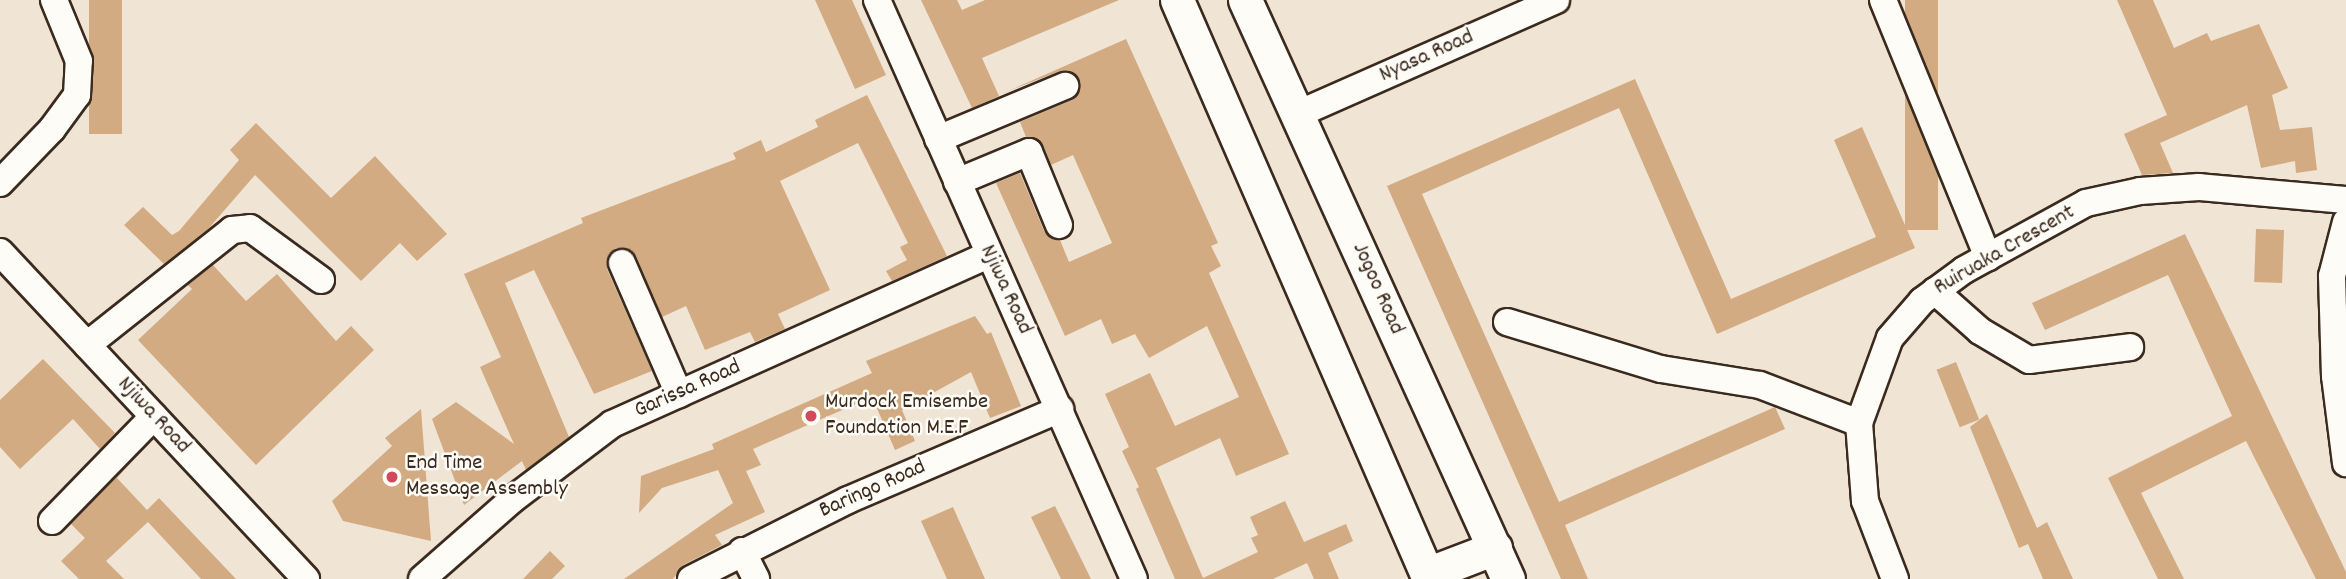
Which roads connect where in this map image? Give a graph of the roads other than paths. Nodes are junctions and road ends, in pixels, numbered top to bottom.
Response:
1 (54, 0) edge
2 (877, 0) edge
3 (1177, 0) edge
4 (1245, 0) edge
5 (1556, 0) edge
6 (1883, 0) edge
7 (1065, 86) dead end
8 (1298, 114) junction
9 (938, 139) junction
10 (957, 182) junction
11 (0, 183) edge
12 (2346, 200) edge
13 (2346, 222) edge
14 (1059, 225) dead end
15 (0, 252) edge
16 (988, 255) junction
17 (1988, 257) junction
18 (622, 263) dead end
19 (321, 280) dead end
20 (1935, 291) junction
21 (1507, 322) dead end
22 (87, 345) junction
23 (2130, 347) dead end
24 (679, 394) junction
25 (1060, 410) junction
26 (154, 416) junction
27 (1859, 423) junction
28 (2346, 463) edge
29 (52, 521) dead end
30 (1495, 548) junction
31 (741, 551) junction
32 (1428, 576) edge
33 (306, 579) edge
34 (422, 579) edge
35 (691, 579) edge
36 (756, 579) edge
37 (1134, 579) edge
38 (1508, 579) edge
39 (1895, 579) edge

1 - 11 street
2 - 9 street, Njiwa Road
3 - 32 main road
4 - 8 main road, Jogoo Road
5 - 8 street, Nyasa Road
6 - 17 street
7 - 9 street
8 - 30 main road, Jogoo Road
9 - 10 street, Njiwa Road
10 - 14 street
10 - 16 street, Njiwa Road
12 - 17 street, Ruiruaka Crescent
13 - 28 street
15 - 22 street, Njiwa Road
16 - 24 street, Garissa Road
16 - 25 street, Njiwa Road
17 - 20 street, Ruiruaka Crescent
18 - 24 street
19 - 22 street
20 - 23 street
20 - 27 street, Ruiruaka Crescent
21 - 27 street
22 - 26 street, Njiwa Road
24 - 34 street, Garissa Road
25 - 31 street, Baringo Road
25 - 37 street, Njiwa Road
26 - 29 street
26 - 33 street, Njiwa Road
27 - 39 street, Ruiruaka Crescent
30 - 32 main road
30 - 38 main road, Jogoo Road
31 - 35 street, Baringo Road
31 - 36 street

